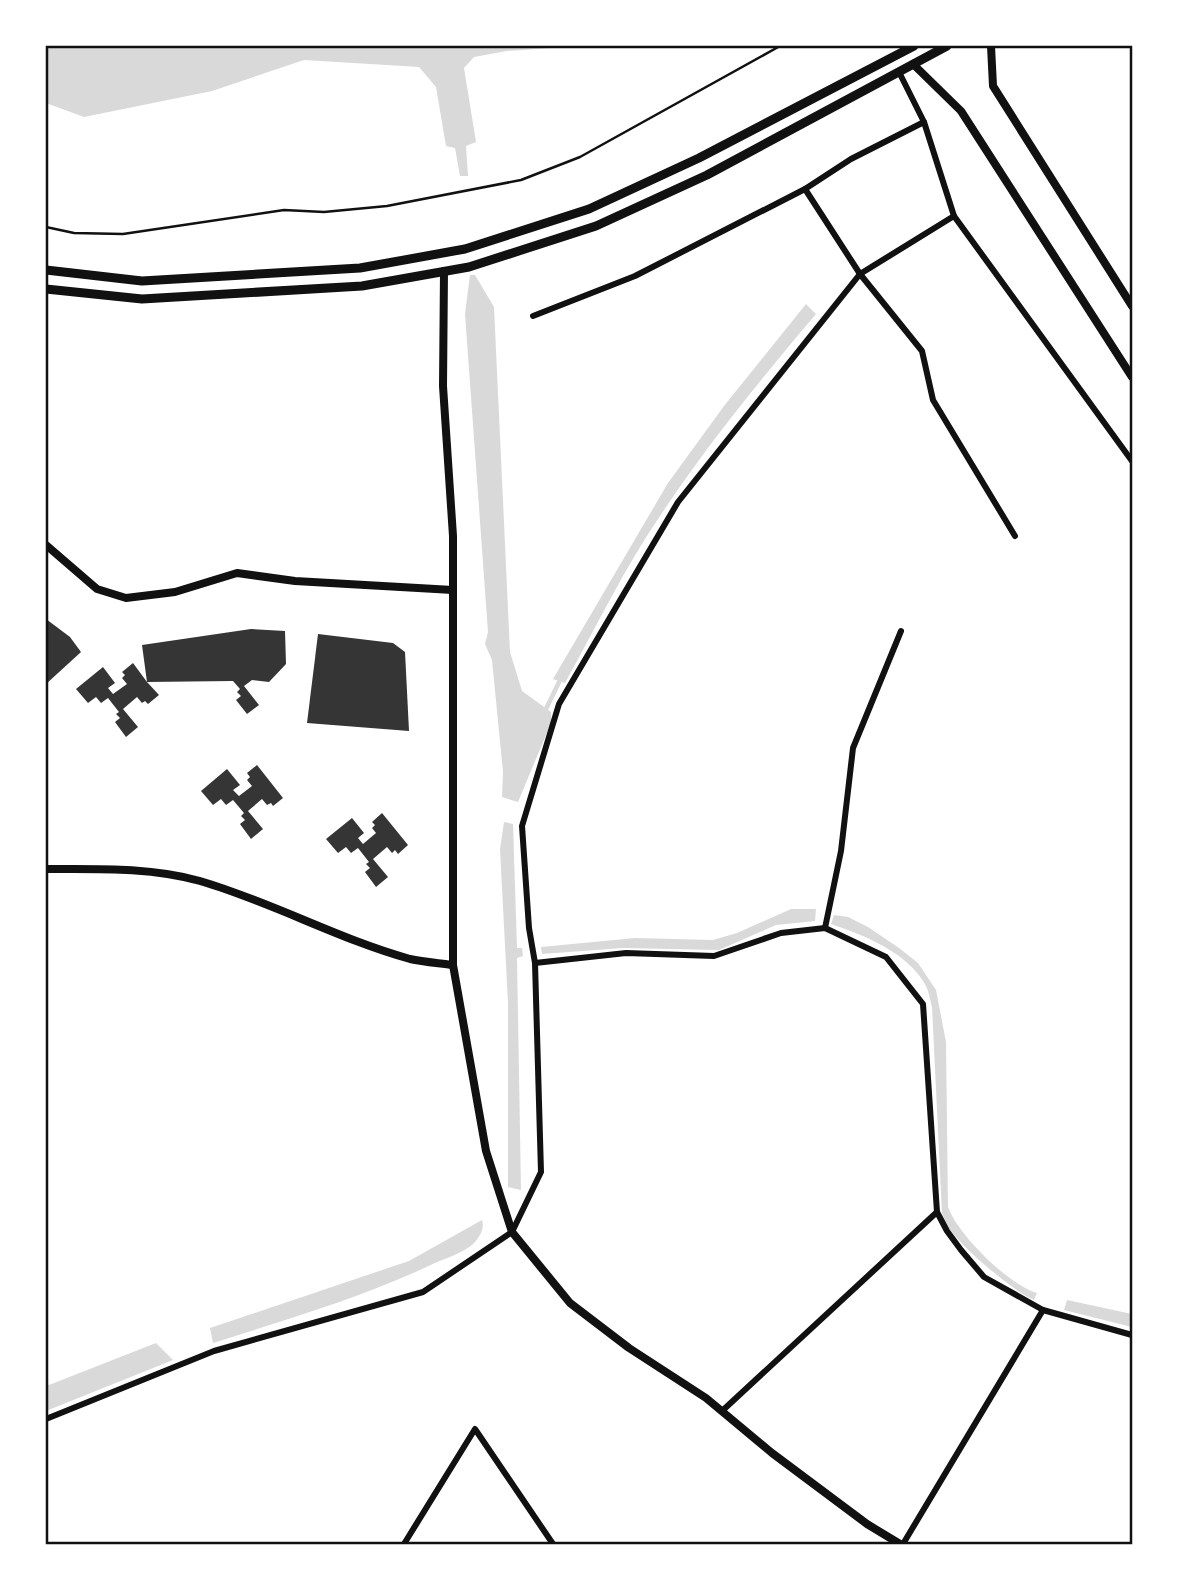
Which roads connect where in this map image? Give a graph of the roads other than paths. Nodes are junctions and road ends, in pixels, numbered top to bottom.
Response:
1 (914, 46) edge
2 (947, 46) edge
3 (991, 46) edge
4 (913, 64) junction
5 (899, 72) junction
6 (924, 122) junction
7 (805, 189) junction
8 (954, 216) junction
9 (46, 270) edge
10 (444, 271) junction
11 (860, 274) junction
12 (46, 289) edge
13 (1132, 306) edge
14 (533, 316) dead end
15 (1132, 377) edge
16 (1132, 461) edge
17 (1015, 536) dead end
18 (46, 545) edge
19 (453, 590) junction
20 (901, 631) dead end
21 (46, 869) edge
22 (825, 928) junction
23 (534, 964) junction
24 (453, 965) junction
25 (937, 1212) junction
26 (512, 1232) junction
27 (1043, 1310) junction
28 (1132, 1335) edge
29 (722, 1411) junction
30 (46, 1419) edge
31 (404, 1545) edge
32 (553, 1545) edge
33 (902, 1545) edge

1 - 9 main road
2 - 4 main road
3 - 13 street
4 - 5 main road
4 - 15 street
5 - 6 street
5 - 10 main road
6 - 7 street
6 - 8 street
7 - 11 street
7 - 14 street
8 - 11 street
8 - 16 street
10 - 12 main road
10 - 19 street
11 - 17 street
11 - 23 street
18 - 19 street
19 - 24 street
20 - 22 street
21 - 24 street
22 - 23 street
22 - 25 street
23 - 26 street
24 - 26 street
25 - 27 street
25 - 29 street
26 - 29 street
26 - 30 street
27 - 28 street
27 - 33 street
29 - 33 street
31 - 32 street

